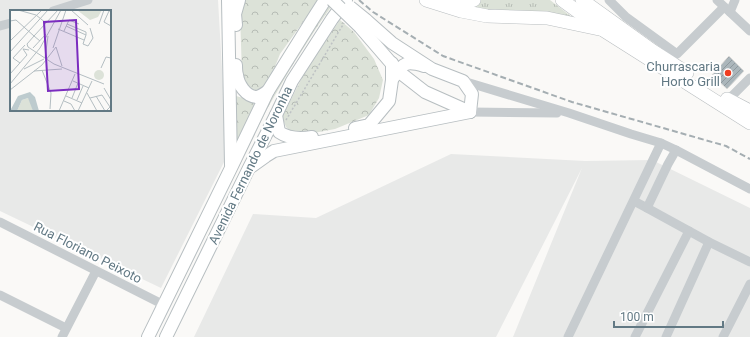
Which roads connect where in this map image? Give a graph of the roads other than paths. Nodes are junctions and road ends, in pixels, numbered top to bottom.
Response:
1 (88, 0) edge
2 (228, 0) edge
3 (239, 0) edge
4 (325, 0) edge
5 (332, 0) edge
6 (342, 0) edge
7 (346, 0) edge
8 (426, 0) edge
9 (445, 0) edge
10 (474, 0) edge
11 (562, 0) edge
12 (582, 0) edge
13 (609, 0) edge
14 (717, 0) edge
15 (735, 0) edge
16 (727, 9) junction
17 (56, 10) edge
18 (10, 23) edge
19 (363, 24) junction
20 (0, 26) edge
21 (603, 30) junction
22 (750, 31) edge
23 (432, 69) junction
24 (394, 71) junction
25 (750, 78) edge
26 (463, 81) junction
27 (268, 91) junction
28 (728, 99) junction
29 (750, 111) edge
30 (470, 112) junction
31 (569, 112) junction
32 (276, 116) junction
33 (750, 123) edge
34 (661, 144) junction
35 (676, 150) junction
36 (231, 168) junction
37 (249, 168) junction
38 (750, 189) edge
39 (634, 201) junction
40 (647, 208) junction
41 (0, 222) edge
42 (689, 231) junction
43 (709, 242) junction
44 (750, 262) edge
45 (96, 271) junction
46 (750, 284) edge
47 (0, 295) edge
48 (164, 305) junction
49 (64, 333) edge
50 (148, 337) edge
51 (166, 337) edge
52 (568, 337) edge
53 (635, 337) edge
54 (666, 337) edge
55 (723, 337) edge

1 - 17 street
2 - 36 main road
3 - 27 main road
4 - 27 main road, Avenida Fernando de Noronha
5 - 19 main road, bridge
6 - 19 main road, bridge
7 - 32 main road, Avenida Fernando de Noronha
8 - 21 highway
9 - 10 highway
11 - 21 highway
12 - 28 highway
13 - 16 street
14 - 16 street
15 - 16 street
16 - 22 street
18 - 20 street
19 - 23 main road
19 - 24 main road
21 - 33 highway
23 - 24 main road
23 - 26 main road
24 - 30 main road
24 - 32 main road
25 - 28 street
26 - 30 main road
26 - 31 street
27 - 36 main road, Avenida Fernando de Noronha
28 - 29 highway
30 - 31 street
30 - 37 main road
31 - 34 street
32 - 37 main road, Avenida Fernando de Noronha
34 - 35 street
34 - 39 street
35 - 38 street
35 - 40 street
36 - 48 main road, Avenida Fernando de Noronha
37 - 51 main road, Avenida Fernando de Noronha
39 - 40 street
39 - 52 street
40 - 42 street
41 - 45 street, Rua Floriano Peixoto
42 - 43 street
42 - 53 street
43 - 44 street
43 - 54 street
45 - 48 street, Rua Floriano Peixoto
45 - 49 street
46 - 55 street
47 - 49 street
48 - 50 main road, Avenida Fernando de Noronha

